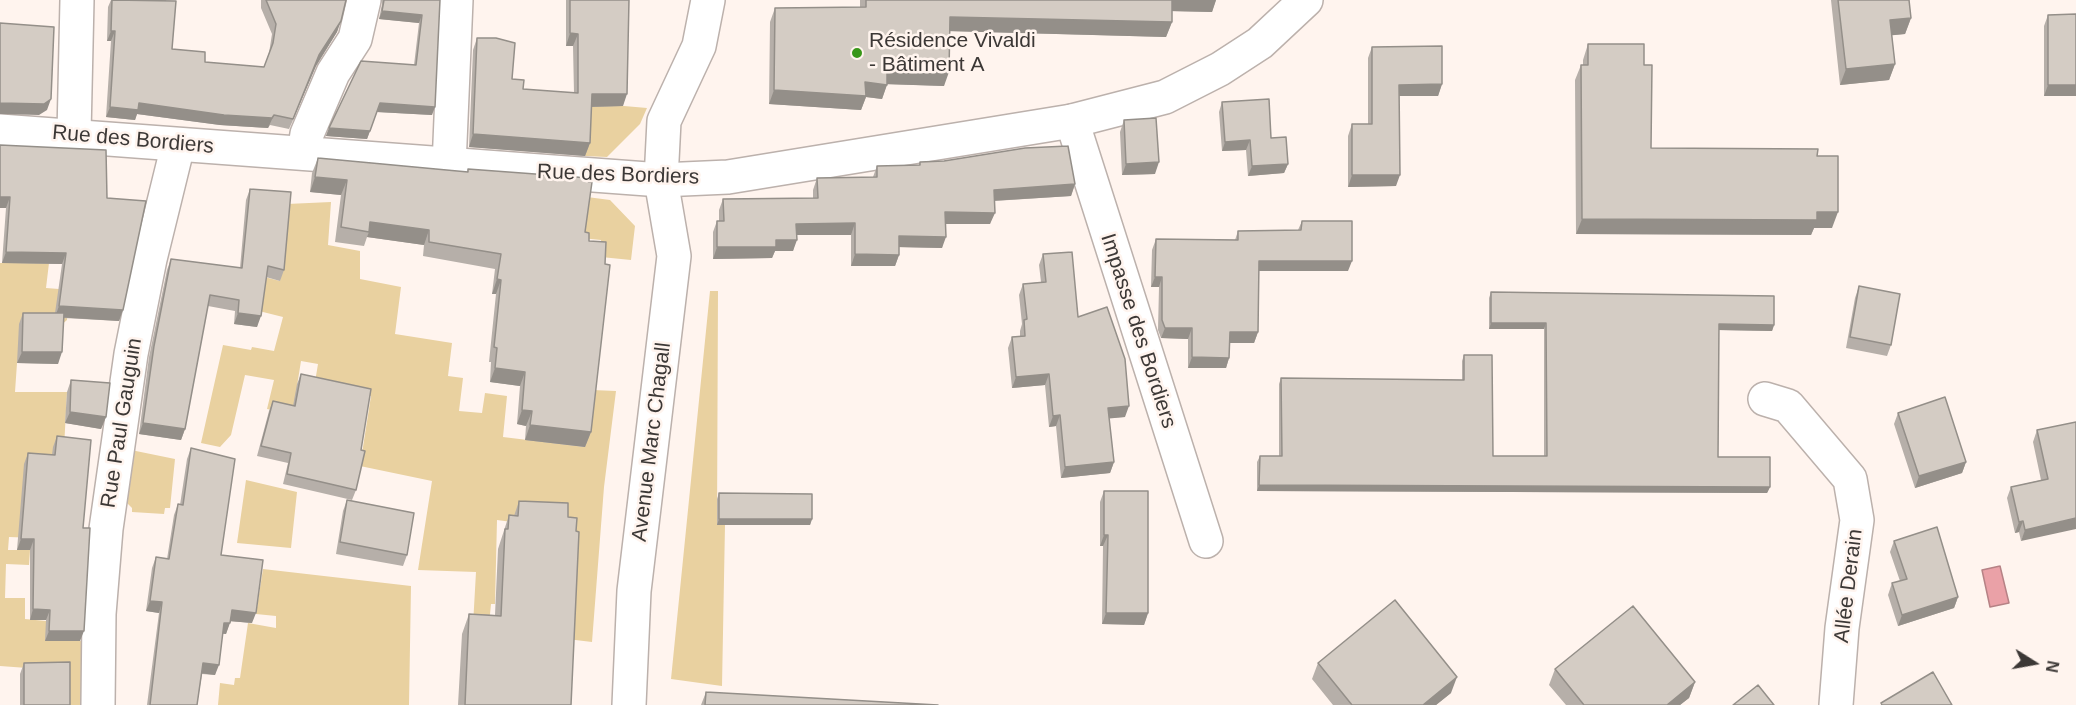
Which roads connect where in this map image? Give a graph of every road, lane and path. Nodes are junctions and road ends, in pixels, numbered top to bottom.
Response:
1 (77, 0) edge
2 (364, 0) edge
3 (456, 0) edge
4 (708, 0) edge
5 (1306, 0) edge
6 (1072, 121) junction
7 (0, 131) edge
8 (74, 134) junction
9 (178, 145) junction
10 (304, 153) junction
11 (449, 166) junction
12 (661, 180) junction
13 (1765, 399) dead end
14 (1206, 541) dead end
15 (98, 705) edge
16 (629, 705) edge
17 (1836, 705) edge

1 - 8 street
2 - 10 street
3 - 11 street
4 - 12 street, Avenue Marc Chagall
5 - 6 street, Rue des Bordiers
6 - 12 street, Rue des Bordiers
6 - 14 street, Impasse des Bordiers
7 - 8 street, Rue des Bordiers
8 - 9 street, Rue des Bordiers
9 - 10 street, Rue des Bordiers
9 - 15 street, Rue Paul Gauguin
10 - 11 street, Rue des Bordiers
11 - 12 street, Rue des Bordiers
12 - 16 street, Avenue Marc Chagall
13 - 17 street, Allée Derain

